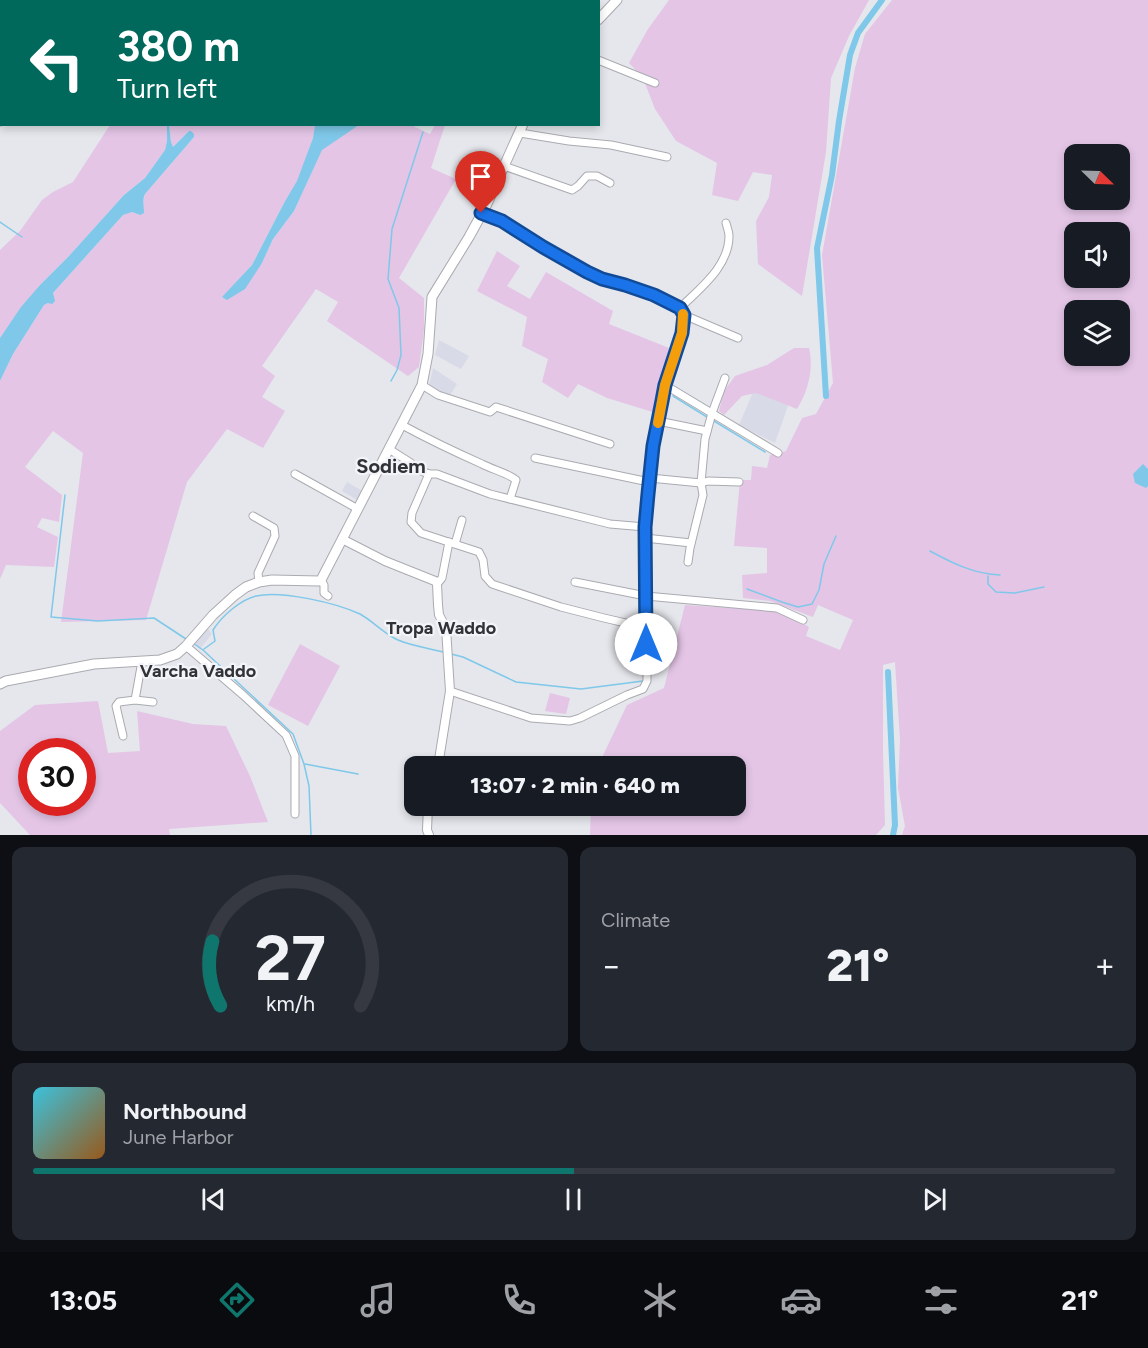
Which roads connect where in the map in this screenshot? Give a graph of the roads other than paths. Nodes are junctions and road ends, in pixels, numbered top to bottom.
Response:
1 (617, 0) edge
2 (600, 18) edge
3 (600, 61) edge
4 (655, 82) dead end
5 (522, 129) edge
6 (667, 157) dead end
7 (504, 166) junction
8 (610, 183) dead end
9 (481, 213) junction
10 (726, 223) dead end
11 (682, 312) junction
12 (738, 338) dead end
13 (725, 378) dead end
14 (422, 385) junction
15 (665, 385) junction
16 (712, 413) junction
17 (658, 422) junction
18 (402, 425) junction
19 (707, 431) junction
20 (610, 444) dead end
21 (389, 449) junction
22 (778, 453) dead end
23 (535, 458) dead end
24 (295, 474) dead end
25 (429, 474) junction
26 (650, 480) junction
27 (739, 482) dead end
28 (701, 483) junction
29 (510, 498) junction
30 (358, 509) junction
31 (253, 516) dead end
32 (462, 520) dead end
33 (645, 527) junction
34 (645, 538) junction
35 (342, 539) junction
36 (452, 543) junction
37 (691, 543) junction
38 (688, 562) dead end
39 (321, 580) junction
40 (259, 582) junction
41 (575, 582) dead end
42 (437, 584) junction
43 (328, 596) dead end
44 (646, 596) junction
45 (803, 620) dead end
46 (647, 628) junction
47 (189, 643) junction
48 (142, 661) junction
49 (0, 684) edge
50 (450, 691) junction
51 (135, 700) junction
52 (153, 702) dead end
53 (123, 736) dead end
54 (440, 756) edge
55 (295, 814) dead end
56 (428, 816) edge
57 (429, 835) edge

1 - 2 main road
3 - 4 street
5 - 6 street
5 - 7 main road
7 - 8 street
7 - 9 main road
9 - 11 street
9 - 14 main road
10 - 11 street
11 - 12 street
11 - 15 street
13 - 16 street
14 - 18 main road
14 - 20 street
15 - 16 street
15 - 17 street
16 - 19 street
16 - 22 street
17 - 19 street
17 - 26 street
18 - 21 main road
18 - 29 street
19 - 28 street
21 - 25 street
21 - 30 main road
23 - 26 street
24 - 30 street
25 - 29 street
25 - 36 street
26 - 28 street
26 - 33 street
27 - 28 street
28 - 37 street
29 - 33 street
30 - 35 main road
31 - 40 street
32 - 36 street
33 - 34 street
34 - 37 street
34 - 44 street
35 - 39 main road
35 - 42 street
36 - 42 street
36 - 46 street
37 - 38 street
39 - 40 main road
39 - 43 street
40 - 47 main road
41 - 44 street
42 - 50 street
44 - 45 street
44 - 46 street
46 - 50 street
47 - 48 main road
47 - 55 street
48 - 49 main road
48 - 51 street
50 - 54 street
51 - 52 street
51 - 53 street
56 - 57 street

